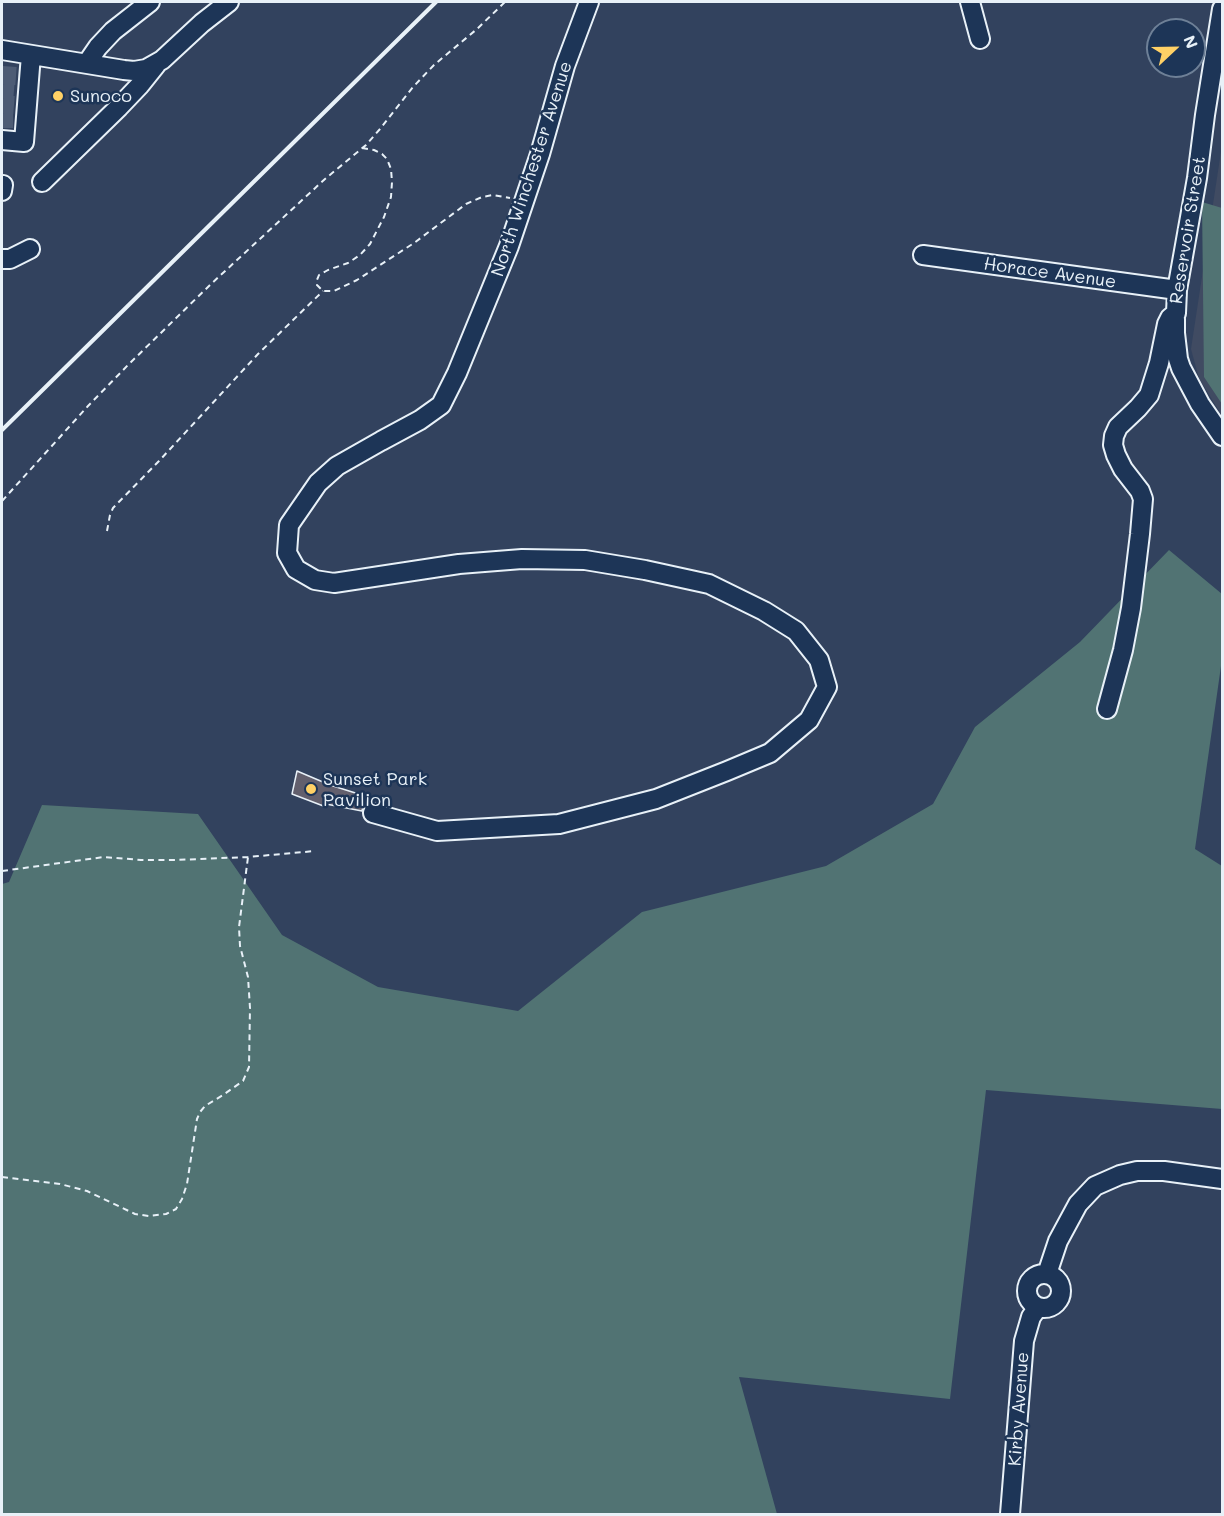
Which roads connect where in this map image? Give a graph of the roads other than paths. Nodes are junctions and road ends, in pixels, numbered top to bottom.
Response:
1 (150, 2) edge
2 (229, 2) edge
3 (589, 2) edge
4 (970, 2) edge
5 (1222, 9) edge
6 (980, 39) dead end
7 (2, 50) edge
8 (31, 55) junction
9 (87, 63) junction
10 (156, 65) junction
11 (1217, 79) edge
12 (2, 140) edge
13 (42, 182) dead end
14 (30, 249) dead end
15 (923, 255) dead end
16 (2, 260) edge
17 (1177, 290) junction
18 (1176, 313) junction
19 (1222, 436) edge
20 (1107, 709) dead end
21 (373, 813) dead end
22 (1222, 1179) edge
23 (1010, 1515) edge

1 - 9 street
2 - 10 street
3 - 21 street, North Winchester Avenue
4 - 6 street
5 - 11 street, Reservoir Street
7 - 8 street
8 - 9 street
8 - 12 street
9 - 10 street
10 - 13 street
11 - 17 street, Reservoir Street
14 - 16 street
15 - 17 street, Horace Avenue
17 - 18 street, Reservoir Street
18 - 19 street
18 - 20 street, Reservoir Street
22 - 23 street, Kirby Avenue

